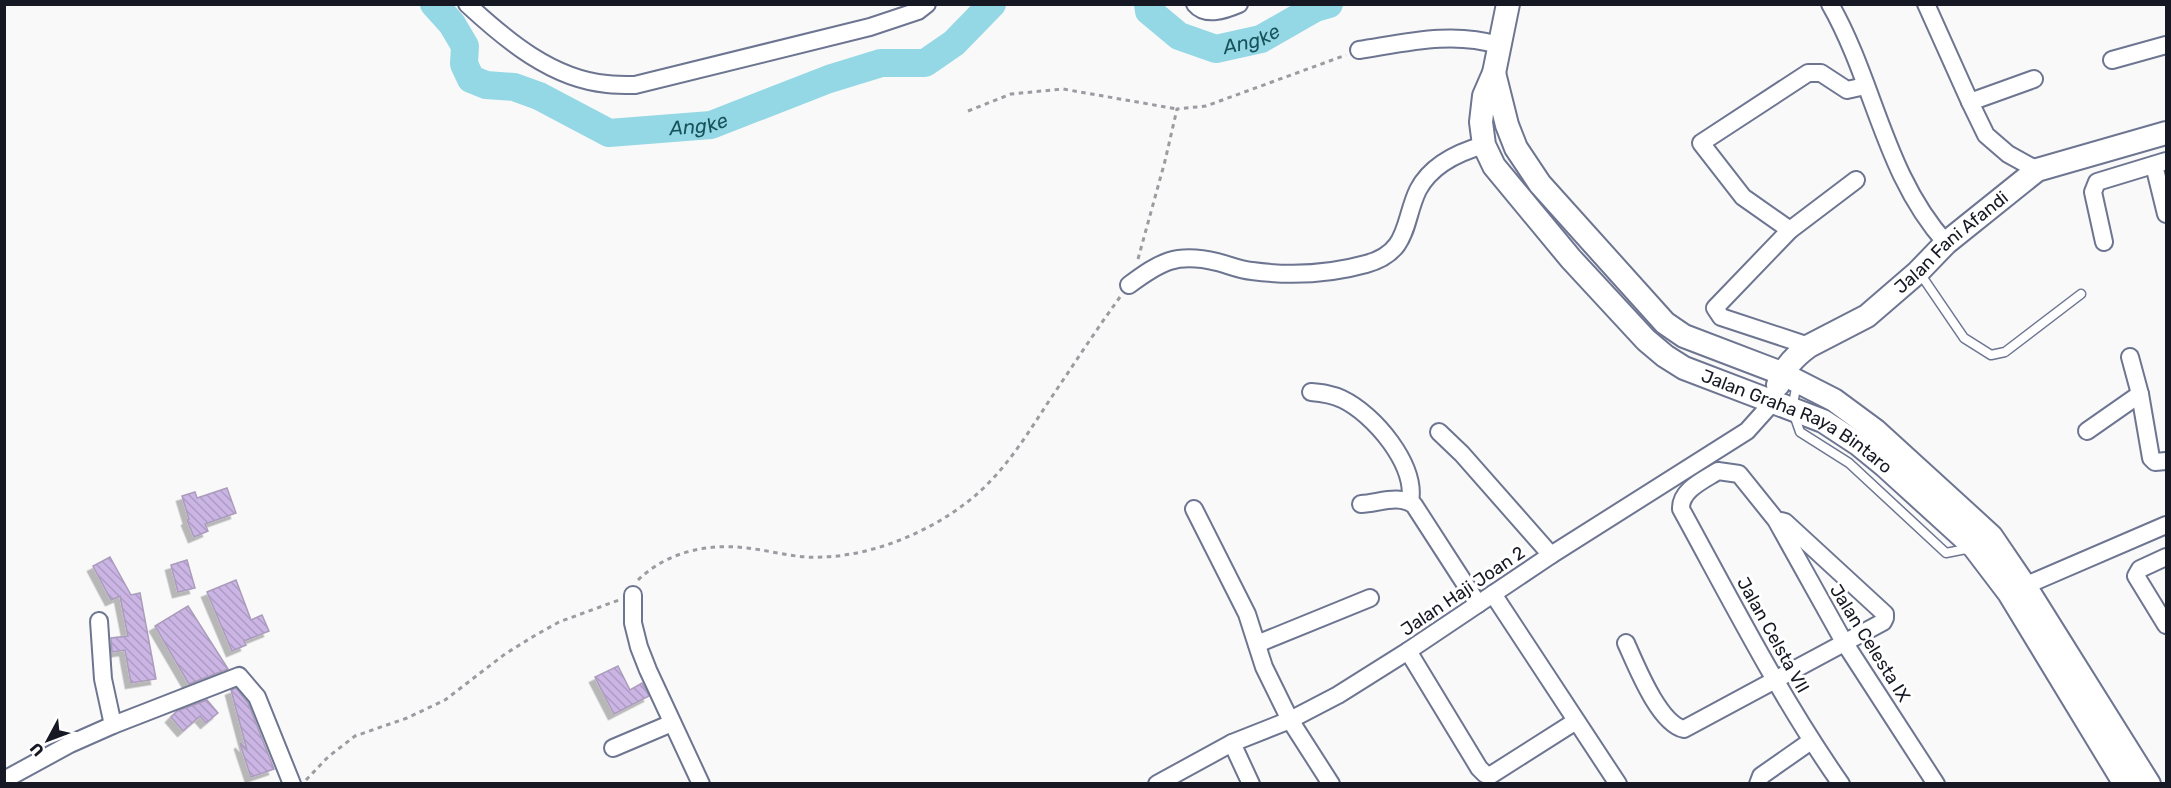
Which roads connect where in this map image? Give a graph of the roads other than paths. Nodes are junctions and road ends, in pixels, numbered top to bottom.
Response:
1 (467, 4) edge
2 (927, 4) edge
3 (1195, 4) edge
4 (1239, 4) edge
5 (1508, 4) edge
6 (1830, 4) edge
7 (1926, 4) edge
8 (1500, 37) junction
9 (2166, 45) edge
10 (1359, 50) road end
11 (2112, 60) dead end
12 (1494, 73) junction
13 (2034, 79) dead end
14 (1865, 86) junction
15 (1970, 102) junction
16 (2166, 133) edge
17 (1484, 145) junction
18 (2160, 163) edge
19 (2037, 170) junction
20 (1856, 180) dead end
21 (2166, 214) edge
22 (1790, 230) junction
23 (2104, 242) dead end
24 (1946, 243) junction
25 (1918, 272) junction
26 (1129, 285) road end
27 (2080, 294) dead end
28 (1809, 346) junction
29 (2130, 357) dead end
30 (1789, 376) junction
31 (1311, 392) dead end
32 (2140, 394) junction
33 (1782, 405) junction
34 (2087, 431) dead end
35 (1439, 432) dead end
36 (2166, 461) edge
37 (1681, 500) joint
38 (1410, 502) junction
39 (1361, 504) dead end
40 (1194, 509) dead end
41 (1776, 520) junction
42 (2166, 525) edge
43 (1551, 555) junction
44 (2166, 557) edge
45 (2017, 589) junction
46 (1493, 594) junction
47 (633, 595) road end
48 (1370, 598) dead end
49 (1478, 604) junction
50 (99, 621) dead end
51 (2166, 625) edge
52 (1844, 642) junction
53 (1626, 643) dead end
54 (1257, 644) junction
55 (1408, 651) junction
56 (1776, 681) junction
57 (1290, 720) junction
58 (1576, 721) junction
59 (672, 723) junction
60 (113, 724) junction
61 (1811, 741) junction
62 (1232, 743) junction
63 (613, 748) dead end
64 (1178, 779) edge
65 (4, 780) edge
66 (292, 783) edge
67 (701, 783) edge
68 (1157, 783) edge
69 (1251, 783) edge
70 (1331, 783) edge
71 (1618, 783) edge
72 (1758, 783) edge
73 (1841, 783) edge
74 (1936, 783) edge
75 (2125, 783) edge
76 (2149, 783) edge

1 - 2 street
3 - 4 street
5 - 8 main road, Jalan Graha Raya Bintaro
6 - 14 street
7 - 15 street
8 - 10 street
8 - 12 main road, Jalan Graha Raya Bintaro
9 - 11 street
12 - 17 main road, Jalan Graha Raya Bintaro
12 - 30 main road, Jalan Graha Raya Bintaro
13 - 15 street
14 - 22 street
14 - 24 street
15 - 19 street
16 - 19 main road, Jalan Fani Afandi
17 - 26 street
17 - 33 main road, Jalan Graha Raya Bintaro
18 - 21 street
18 - 23 street
19 - 24 main road, Jalan Fani Afandi
20 - 22 street
22 - 28 street
24 - 25 main road, Jalan Fani Afandi
25 - 27 lane
25 - 28 main road, Jalan Fani Afandi
28 - 30 main road, Jalan Fani Afandi
29 - 32 street
30 - 33 main road
30 - 45 main road, Jalan Graha Raya Bintaro
31 - 38 street
32 - 34 street
32 - 36 street
33 - 43 street, Jalan Haji Joan 2
33 - 45 main road, Jalan Graha Raya Bintaro
35 - 43 street
37 - 41 street, Jalan Celesta IX
37 - 56 street, Jalan Celsta VII
38 - 39 street
38 - 49 street
40 - 54 street
41 - 52 street, Jalan Celesta IX
41 - 52 street, Jalan Celesta IX
42 - 45 street
43 - 46 street, Jalan Haji Joan 2
44 - 51 street
45 - 75 main road, Jalan Graha Raya Bintaro
45 - 76 main road, Jalan Graha Raya Bintaro
46 - 49 street, Jalan Haji Joan 2
46 - 58 street
47 - 59 street
48 - 54 street
49 - 55 street, Jalan Haji Joan 2
50 - 60 street
52 - 56 street
52 - 74 street, Jalan Celesta IX
53 - 56 street
54 - 57 street
55 - 57 street, Jalan Haji Joan 2
55 - 58 street
56 - 61 street, Jalan Celsta VII
57 - 62 street, Jalan Haji Joan 2
57 - 70 street
58 - 71 street
59 - 63 street
59 - 67 street
60 - 65 street
60 - 66 street
61 - 72 street
61 - 73 street, Jalan Celsta VII
62 - 64 street, Jalan Haji Joan 2
62 - 69 street
64 - 68 street, Jalan Haji Joan 2

